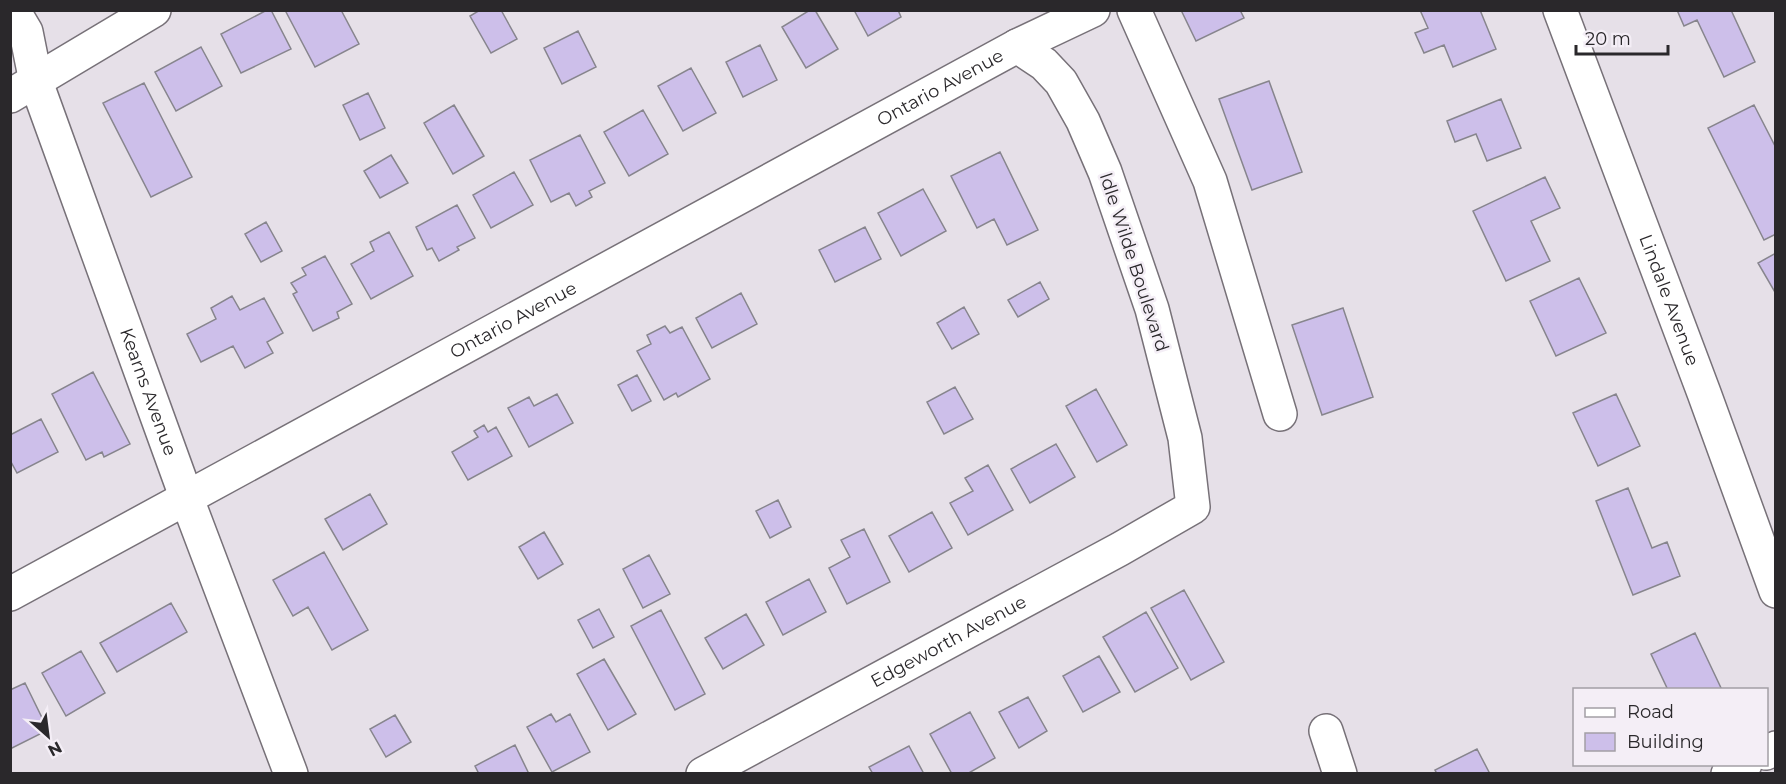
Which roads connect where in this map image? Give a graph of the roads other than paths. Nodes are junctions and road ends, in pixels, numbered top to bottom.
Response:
1 (13, 10) edge
2 (154, 10) edge
3 (1093, 10) edge
4 (1134, 10) edge
5 (1560, 10) edge
6 (1017, 46) junction
7 (23, 89) edge
8 (1280, 414) dead end
9 (187, 499) junction
10 (1193, 507) joint
11 (1776, 591) edge
12 (10, 594) edge
13 (1326, 731) dead end
14 (1743, 766) edge
15 (291, 774) edge
16 (703, 774) edge
17 (1340, 774) edge
18 (1728, 774) edge

1 - 7 street, Kearns Avenue
2 - 7 street
3 - 6 street, Ontario Avenue
4 - 8 street
5 - 11 street, Lindale Avenue
6 - 9 street, Ontario Avenue
6 - 10 street, Idle Wilde Boulevard
7 - 9 street, Kearns Avenue
9 - 12 street, Ontario Avenue
9 - 15 street, Kearns Avenue
10 - 16 street, Edgeworth Avenue
13 - 17 street
14 - 18 street

